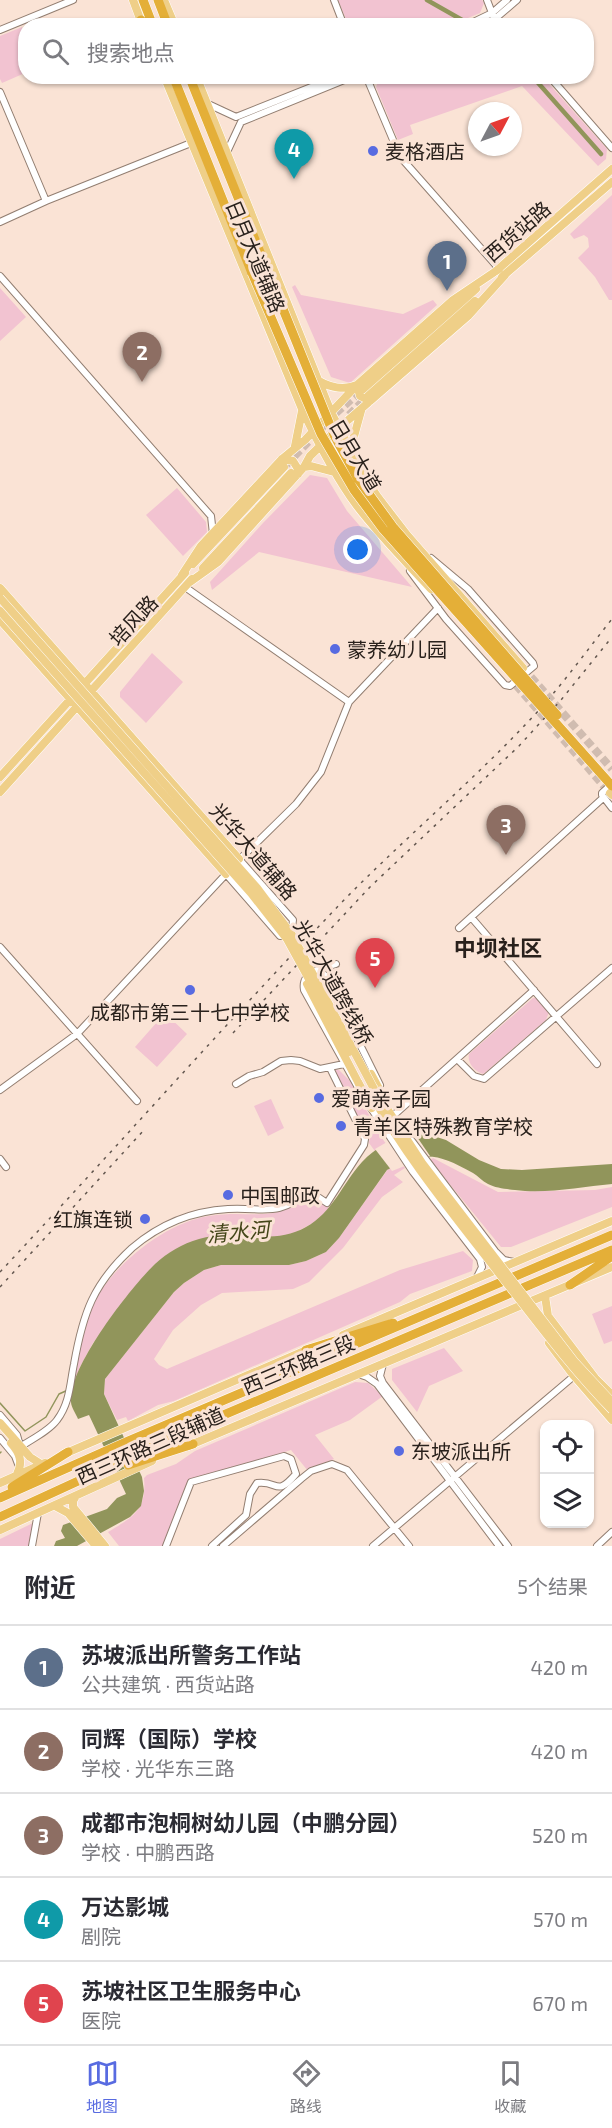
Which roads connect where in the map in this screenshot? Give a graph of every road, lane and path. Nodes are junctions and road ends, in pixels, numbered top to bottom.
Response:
1 (73, 0) edge
2 (133, 0) edge
3 (143, 0) edge
4 (158, 0) edge
5 (164, 0) edge
6 (334, 0) edge
7 (487, 0) edge
8 (507, 0) edge
9 (517, 0) edge
10 (494, 15) junction
11 (29, 18) edge
12 (140, 18) edge
13 (150, 18) edge
14 (165, 18) edge
15 (172, 18) edge
16 (341, 18) edge
17 (489, 18) edge
18 (496, 18) edge
19 (18, 23) edge
20 (0, 30) edge
21 (167, 84) edge
22 (175, 84) edge
23 (192, 84) edge
24 (199, 84) edge
25 (319, 84) edge
26 (334, 84) edge
27 (369, 84) edge
28 (556, 84) edge
29 (202, 90) junction
30 (0, 92) edge
31 (208, 104) junction
32 (209, 123) junction
33 (191, 143) junction
34 (612, 148) edge
35 (227, 152) junction
36 (612, 169) edge
37 (612, 182) edge
38 (46, 201) junction
39 (0, 222) edge
40 (502, 272) junction
41 (0, 276) edge
42 (319, 381) junction
43 (365, 393) junction
44 (302, 409) junction
45 (361, 411) junction
46 (331, 412) junction
47 (339, 428) junction
48 (313, 432) junction
49 (295, 447) junction
50 (320, 447) junction
51 (353, 456) junction
52 (292, 468) junction
53 (334, 472) junction
54 (232, 514) junction
55 (212, 516) junction
56 (213, 534) junction
57 (417, 546) junction
58 (401, 559) junction
59 (182, 575) junction
60 (188, 584) junction
61 (0, 588) edge
62 (0, 598) edge
63 (438, 608) junction
64 (0, 611) edge
65 (0, 620) edge
66 (54, 648) junction
67 (37, 660) junction
68 (523, 668) tunnel mouth
69 (511, 679) tunnel mouth
70 (84, 682) junction
71 (91, 690) junction
72 (70, 698) junction
73 (349, 702) junction
74 (77, 705) junction
75 (0, 777) edge
76 (612, 777) edge
77 (611, 789) edge
78 (0, 792) edge
79 (603, 798) junction
80 (612, 808) edge
81 (239, 859) junction
82 (226, 874) junction
83 (275, 912) junction
84 (471, 917) junction
85 (459, 928) dead end
86 (287, 939) junction
87 (0, 947) edge
88 (336, 964) dead end
89 (612, 968) edge
90 (317, 970) junction
91 (534, 990) junction
92 (556, 1016) junction
93 (77, 1034) junction
94 (457, 1059) junction
95 (344, 1064) junction
96 (597, 1064) dead end
97 (330, 1068) junction
98 (236, 1084) dead end
99 (0, 1090) edge
100 (385, 1100) junction
101 (136, 1101) dead end
102 (372, 1108) junction
103 (394, 1115) junction
104 (0, 1159) edge
105 (6, 1167) dead end
106 (612, 1221) edge
107 (612, 1235) edge
108 (612, 1250) edge
109 (612, 1256) edge
110 (514, 1263) junction
111 (612, 1267) edge
112 (477, 1277) junction
113 (570, 1285) junction
114 (545, 1296) junction
115 (444, 1307) junction
116 (515, 1309) junction
117 (548, 1316) junction
118 (533, 1322) junction
119 (306, 1350) junction
120 (383, 1364) junction
121 (358, 1374) junction
122 (380, 1376) junction
123 (574, 1377) junction
124 (372, 1379) junction
125 (612, 1395) edge
126 (612, 1402) edge
127 (612, 1410) edge
128 (0, 1415) edge
129 (612, 1420) edge
130 (0, 1423) edge
131 (0, 1430) edge
132 (0, 1438) edge
133 (193, 1444) joint
134 (20, 1446) junction
135 (69, 1452) junction
136 (138, 1461) junction
137 (41, 1464) junction
138 (113, 1472) junction
139 (18, 1473) junction
140 (298, 1477) junction
141 (453, 1478) junction
142 (0, 1483) edge
143 (0, 1496) edge
144 (76, 1496) junction
145 (55, 1506) junction
146 (38, 1513) junction
147 (73, 1513) junction
148 (0, 1517) edge
149 (394, 1528) junction
150 (0, 1530) edge
151 (612, 1532) edge
152 (101, 1545) edge
153 (32, 1546) edge
154 (165, 1546) edge
155 (212, 1546) edge
156 (223, 1546) edge
157 (373, 1546) edge
158 (408, 1546) edge
159 (499, 1546) edge
160 (508, 1546) edge
161 (597, 1546) edge

1 - 11 street
2 - 12 main road
3 - 13 highway
4 - 14 highway
5 - 15 main road
6 - 16 street
7 - 10 street
8 - 10 street
9 - 10 street
10 - 17 street
10 - 18 street
19 - 20 street
21 - 33 main road, 日月大道辅路
22 - 77 highway, 日月大道, bridge
23 - 32 highway, 日月大道
24 - 29 main road, 日月大道辅路
25 - 31 street
26 - 35 street
27 - 40 street
28 - 34 street
29 - 31 main road, 日月大道辅路
29 - 32 highway
30 - 38 street
31 - 35 main road, 日月大道辅路
32 - 76 highway, 日月大道, bridge
33 - 38 street
33 - 44 main road, 日月大道辅路
35 - 42 main road, 日月大道辅路
36 - 40 main road, 西货站路
37 - 40 main road, 西货站路
38 - 39 street
40 - 43 main road
40 - 43 main road
41 - 55 street
42 - 43 main road
42 - 46 main road, 日月大道辅路
43 - 45 main road
43 - 46 main road
44 - 48 main road, 日月大道辅路
44 - 49 main road
45 - 47 main road
45 - 51 main road
46 - 47 main road, 日月大道辅路
46 - 48 main road
47 - 50 main road
47 - 51 main road, 日月大道辅路
48 - 49 main road
48 - 50 main road, 日月大道辅路
49 - 52 main road
50 - 52 main road
50 - 53 main road, 日月大道辅路
51 - 57 main road, 日月大道辅路
52 - 53 main road
52 - 54 main road
52 - 59 main road, 培风路
52 - 60 main road, 培风路
53 - 58 main road, 日月大道辅路
54 - 55 street
54 - 56 main road
55 - 56 street
56 - 59 main road
57 - 63 street
57 - 68 main road, 日月大道辅路
58 - 63 street
58 - 69 main road, 日月大道辅路
59 - 70 main road, 培风路
60 - 71 main road, 培风路
60 - 73 street
61 - 66 main road, 光华大道辅路
62 - 83 main road, 光华大道跨线桥, bridge
63 - 73 street
64 - 86 main road, 光华大道跨线桥, bridge
65 - 67 main road, 光华大道辅路
66 - 67 main road
66 - 70 main road, 光华大道辅路
67 - 72 main road, 光华大道辅路
70 - 71 main road, 光华大道辅路
70 - 72 main road, 培风路
71 - 74 main road, 培风路
71 - 81 main road, 光华大道辅路
72 - 74 main road, 光华大道辅路
72 - 75 main road, 培风路
73 - 81 street
74 - 78 main road, 培风路
74 - 82 main road, 光华大道辅路
77 - 79 street
79 - 80 street
79 - 84 street
81 - 82 street
81 - 82 street, 光华大道辅路
82 - 93 street
83 - 100 main road, bridge
83 - 126 main road, 光华大道跨线桥, bridge
84 - 85 street
84 - 91 street
86 - 102 main road, bridge
86 - 127 main road, 光华大道跨线桥, bridge
87 - 93 street
88 - 90 street
89 - 92 street
90 - 95 street
90 - 100 street
91 - 92 street
91 - 94 street
92 - 94 street
92 - 96 street
93 - 99 street
93 - 101 street
94 - 103 street
95 - 97 street
95 - 102 street
97 - 98 street
97 - 134 street
100 - 103 street
102 - 112 street
103 - 110 street, bridge
104 - 105 street
106 - 110 main road, 西三环路三段辅道
107 - 115 highway, 西三环路三段
108 - 136 highway, 西三环路三段
109 - 113 highway
110 - 112 main road, 西三环路三段辅道
111 - 113 main road, 西三环路三段辅道
112 - 119 main road, 西三环路三段辅道
113 - 114 main road, 西三环路三段辅道
114 - 116 main road, 西三环路三段辅道
114 - 117 main road
115 - 119 highway
115 - 143 highway, 西三环路三段
116 - 118 main road
116 - 120 main road, 西三环路三段辅道
117 - 118 main road
117 - 125 main road
118 - 123 main road
119 - 135 main road, 西三环路三段辅道
120 - 121 main road, 西三环路三段辅道
120 - 122 street
121 - 124 street
121 - 133 main road, 西三环路三段辅道
122 - 124 street
122 - 141 street
123 - 129 main road
123 - 141 street
124 - 141 street
128 - 134 street
130 - 134 main road
131 - 139 main road
132 - 139 street
133 - 136 highway
134 - 137 main road
135 - 137 main road, 西三环路三段辅道
135 - 143 highway
136 - 138 highway, 西三环路三段
137 - 139 main road, 西三环路三段辅道
138 - 144 main road, 西三环路三段辅道
138 - 148 highway, 西三环路三段
139 - 142 main road, 西三环路三段辅道
140 - 149 street
140 - 154 street
140 - 155 street
140 - 156 street
141 - 149 street
141 - 159 street
141 - 160 street
144 - 145 main road, 西三环路三段辅道
144 - 147 main road
145 - 146 main road, 西三环路三段辅道
145 - 147 main road
146 - 150 main road, 西三环路三段辅道
146 - 153 street
147 - 152 main road
149 - 157 street
149 - 158 street
151 - 161 street

